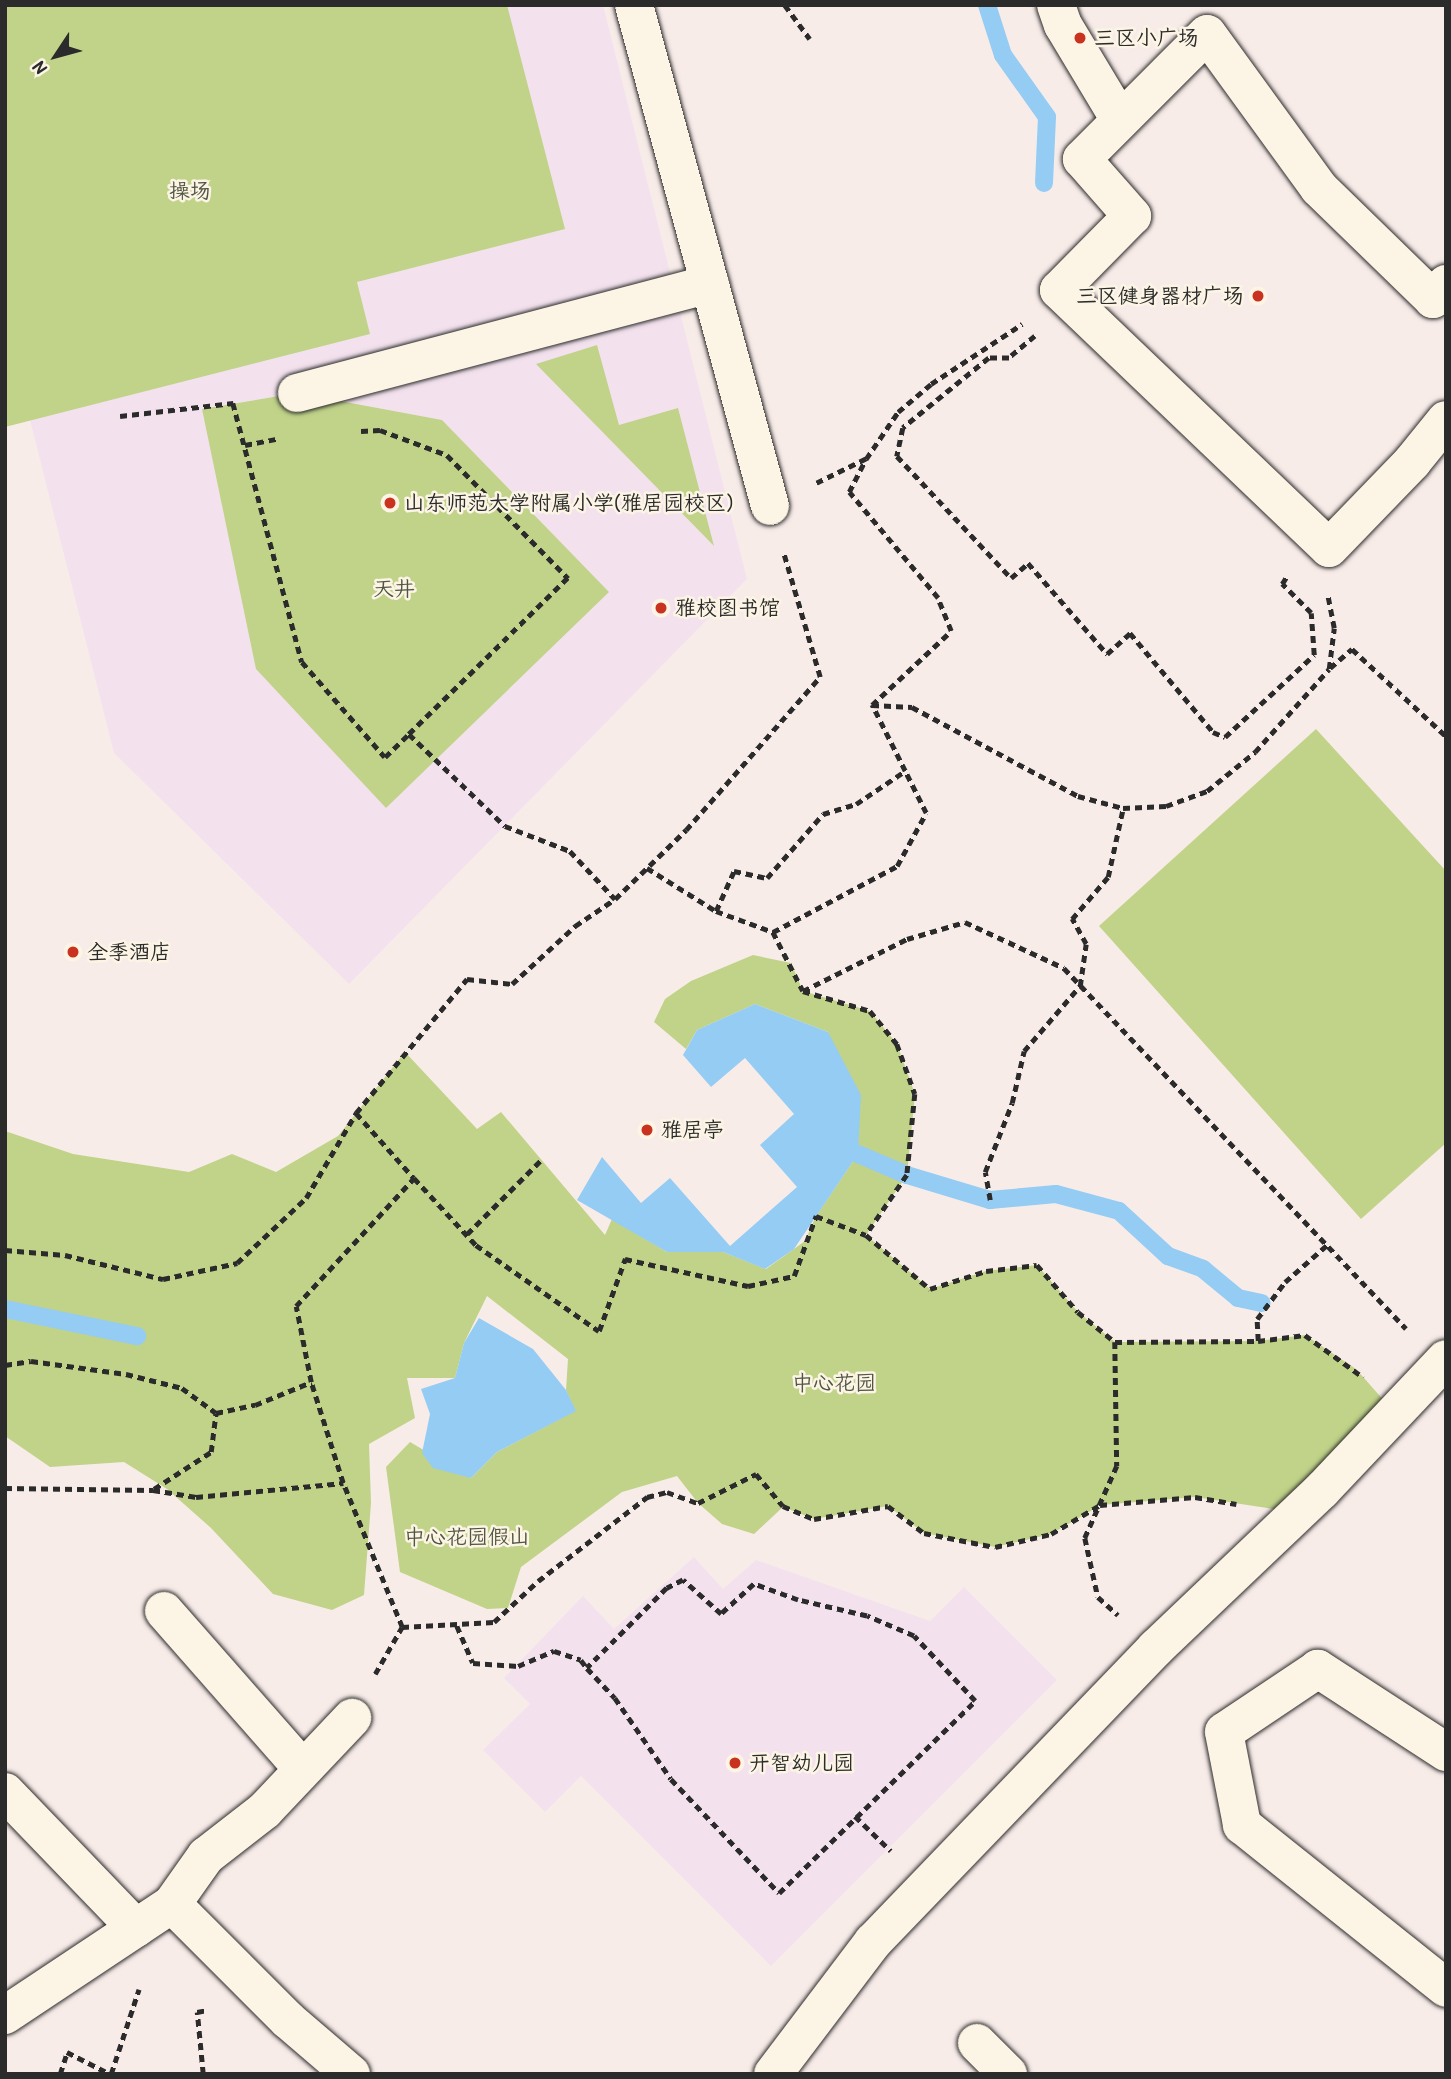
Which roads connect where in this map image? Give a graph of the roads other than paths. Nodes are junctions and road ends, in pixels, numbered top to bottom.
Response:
1 (634, 5) edge
2 (1056, 5) edge
3 (1120, 120) junction
4 (710, 284) junction
5 (1441, 303) edge
6 (297, 393) road end
7 (1445, 418) edge
8 (770, 506) road end
9 (1443, 1362) edge
10 (164, 1611) dead end
11 (352, 1718) road end
12 (1446, 1752) edge
13 (303, 1769) junction
14 (5, 1793) edge
15 (172, 1905) junction
16 (135, 1928) junction
17 (1446, 1988) edge
18 (5, 2015) edge
19 (978, 2043) dead end
20 (351, 2074) edge
21 (773, 2074) edge
22 (1008, 2074) edge

1 - 4 street
2 - 3 street
3 - 5 street
3 - 7 street
4 - 6 street
4 - 8 street
9 - 21 street
10 - 13 street
11 - 13 street
12 - 17 street
13 - 15 street
14 - 16 street
15 - 16 street
15 - 20 street
16 - 18 street
19 - 22 street

